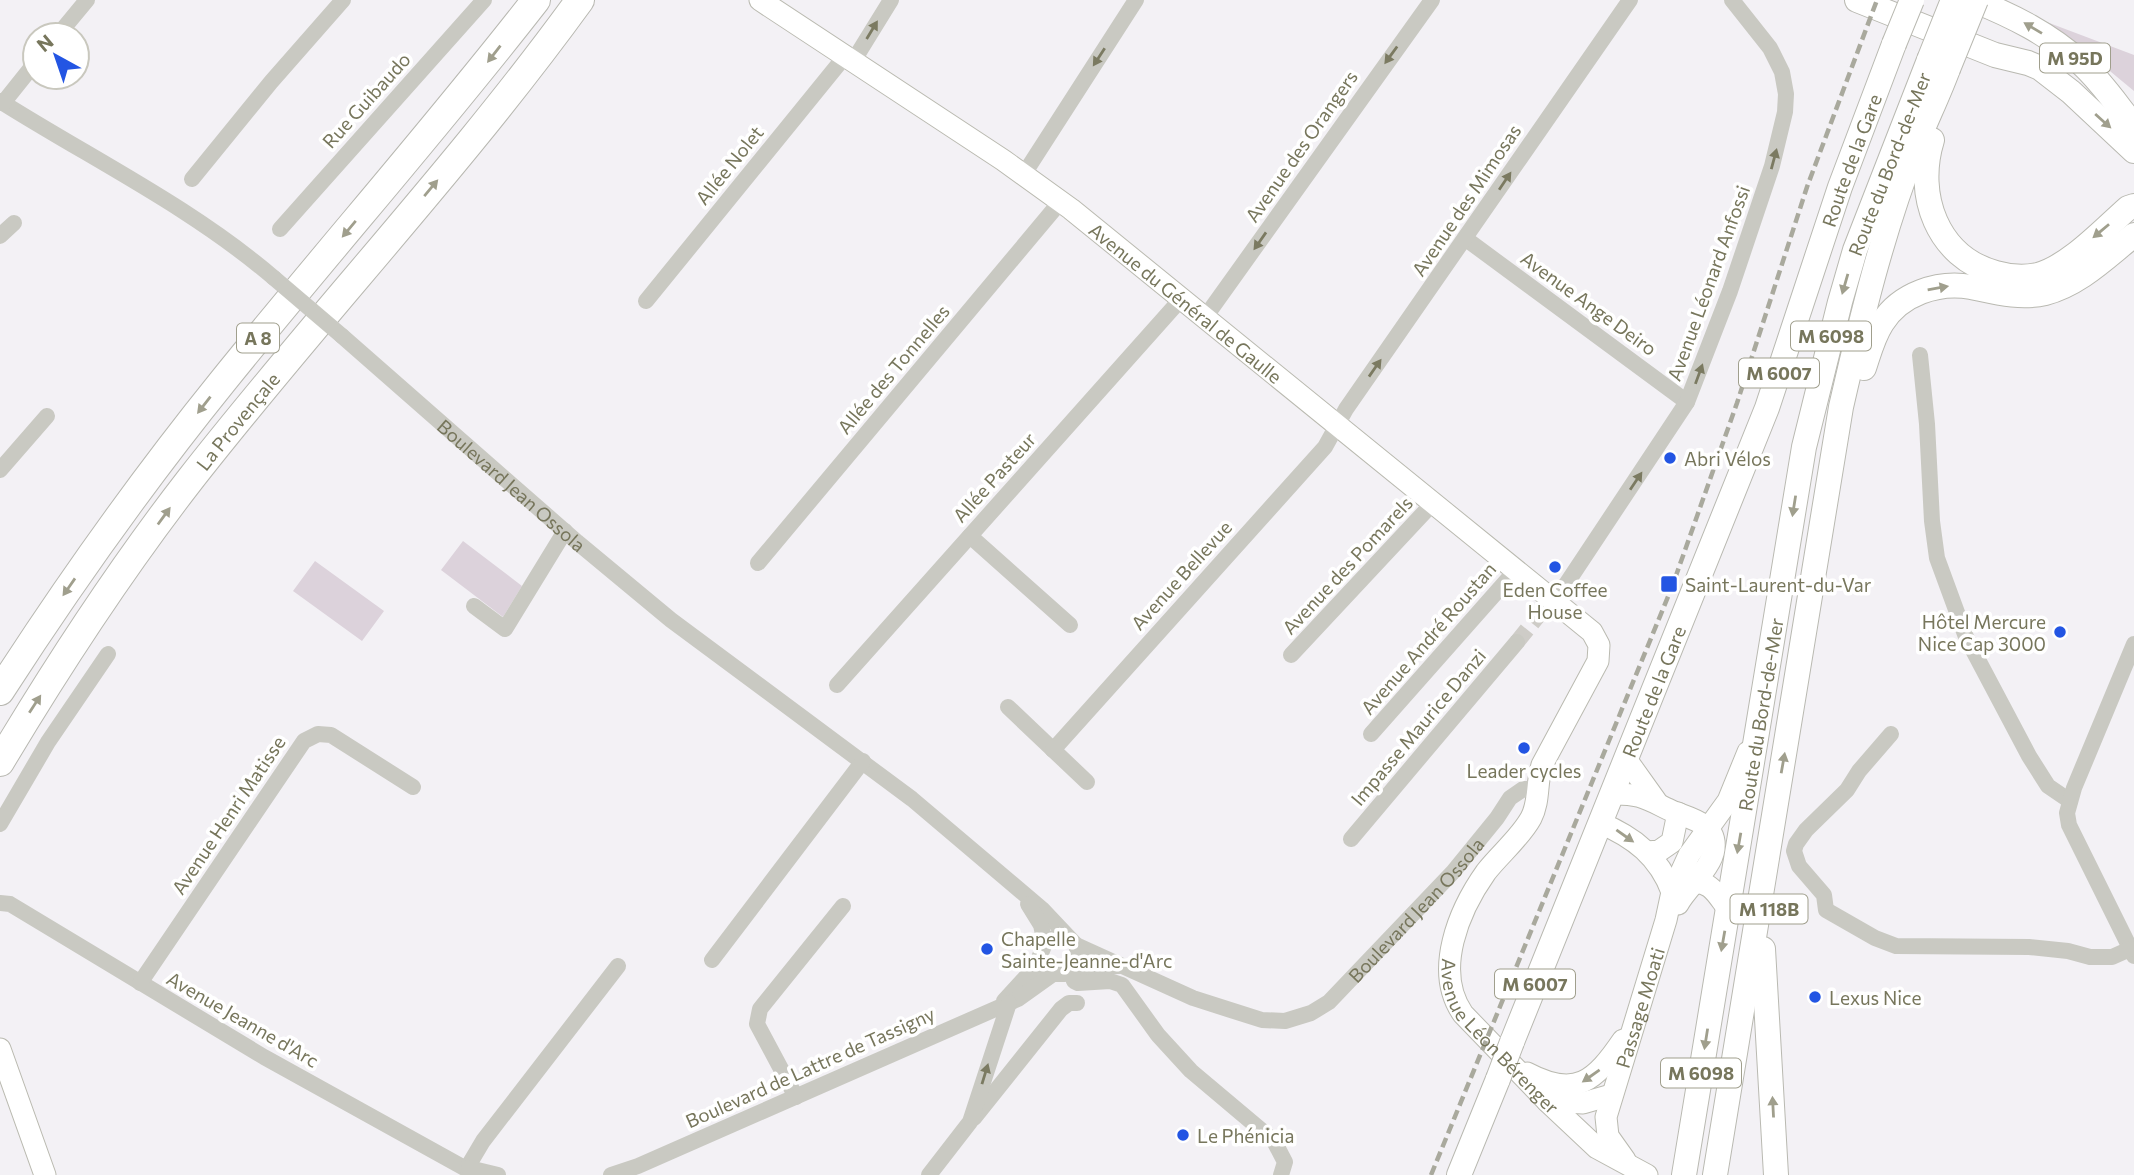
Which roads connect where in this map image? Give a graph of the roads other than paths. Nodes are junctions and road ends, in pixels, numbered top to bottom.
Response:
1 (87, 0) edge
2 (343, 0) edge
3 (484, 0) edge
4 (536, 0) edge
5 (580, 0) edge
6 (760, 0) edge
7 (891, 0) edge
8 (1136, 0) edge
9 (1432, 0) edge
10 (1630, 0) edge
11 (1732, 0) edge
12 (1857, 0) edge
13 (1912, 0) edge
14 (1953, 0) edge
15 (1975, 0) edge
16 (70, 21) edge
17 (850, 58) junction
18 (1940, 71) junction
19 (21, 80) edge
20 (2098, 82) junction
21 (2, 102) edge
22 (2134, 111) edge
23 (2134, 125) edge
24 (2134, 151) edge
25 (1024, 174) junction
26 (192, 179) dead end
27 (1061, 201) junction
28 (2134, 206) edge
29 (15, 223) dead end
30 (280, 229) dead end
31 (2134, 235) edge
32 (0, 236) edge
33 (1466, 239) junction
34 (1182, 298) junction
35 (646, 301) dead end
36 (1206, 316) junction
37 (1920, 355) dead end
38 (1687, 402) junction
39 (47, 416) dead end
40 (1338, 425) junction
41 (0, 470) edge
42 (1433, 503) junction
43 (565, 531) junction
44 (970, 536) junction
45 (758, 564) dead end
46 (1516, 570) junction
47 (1814, 580) junction
48 (1550, 604) junction
49 (474, 606) dead end
50 (1070, 625) dead end
51 (1517, 642) tunnel mouth
52 (2134, 644) edge
53 (108, 654) dead end
54 (1291, 655) dead end
55 (836, 685) dead end
56 (0, 691) edge
57 (1008, 707) dead end
58 (1758, 727) junction
59 (1371, 734) dead end
60 (1891, 734) dead end
61 (1053, 750) junction
62 (1626, 759) junction
63 (863, 761) junction
64 (0, 762) edge
65 (1087, 782) dead end
66 (413, 787) dead end
67 (1536, 789) junction
68 (1611, 794) junction
69 (1656, 801) junction
70 (2070, 801) junction
71 (1678, 813) junction
72 (1600, 822) junction
73 (0, 824) edge
74 (1708, 828) junction
75 (1772, 830) junction
76 (1351, 839) dead end
77 (1648, 852) junction
78 (1691, 883) junction
79 (1013, 885) junction
80 (1672, 892) junction
81 (0, 903) edge
82 (843, 906) dead end
83 (1728, 909) junction
84 (1667, 920) junction
85 (1073, 942) junction
86 (1042, 950) junction
87 (2132, 952) edge
88 (712, 960) dead end
89 (618, 966) dead end
90 (1121, 966) junction
91 (1073, 970) junction
92 (1053, 974) junction
93 (140, 983) junction
94 (1077, 1003) dead end
95 (1004, 1005) junction
96 (1634, 1024) junction
97 (0, 1049) edge
98 (1508, 1074) junction
99 (1611, 1095) junction
100 (796, 1097) junction
101 (1547, 1101) junction
102 (970, 1122) junction
103 (472, 1171) edge
104 (634, 1171) edge
105 (1639, 1171) edge
106 (45, 1175) edge
107 (498, 1175) edge
108 (611, 1175) edge
109 (929, 1175) edge
110 (1281, 1175) edge
111 (1459, 1175) edge
112 (1684, 1175) edge
113 (1715, 1175) edge
114 (1776, 1175) edge

1 - 16 street
2 - 26 street
3 - 30 street, Rue Guibaudo
4 -> 56 highway, La Provençale / A 8
64 -> 5 highway, La Provençale / A 8
6 - 17 main road, Avenue du Général de Gaulle
17 -> 7 street, Allée Nolet
8 -> 25 street
9 -> 36 street, Avenue des Orangers
33 -> 10 street, Avenue des Mimosas
38 -> 11 street, Avenue Léonard Anfossi
12 -> 24 main road, M 95D
13 - 62 main road, Route de la Gare / M 6007, bridge
14 - 18 main road, M 6098, bridge
15 - 18 main road, M 6098, bridge
20 -> 15 main road, M 95D
17 - 25 main road, Avenue du Général de Gaulle
17 - 35 street, Allée Nolet
28 -> 18 main road
18 - 47 main road, Route du Bord-de-Mer / M 6098
18 -> 58 main road, Route du Bord-de-Mer / M 6098
19 - 21 street
20 - 22 street
20 - 23 main road, M 95D
21 - 43 street, Boulevard Jean Ossola, bridge
25 - 27 main road, Avenue du Général de Gaulle
27 - 34 main road, Avenue du Général de Gaulle
27 - 45 street, Allée des Tonnelles
29 - 32 street
47 -> 31 main road
33 - 38 street, Avenue Ange Deiro
40 -> 33 street, Avenue des Mimosas
34 - 36 main road, Avenue du Général de Gaulle
34 - 44 street, Allée Pasteur
36 - 40 main road, Avenue du Général de Gaulle
37 - 70 street
48 -> 38 street, Avenue Léonard Anfossi
39 - 41 street
40 - 42 main road, Avenue du Général de Gaulle
40 - 61 street, Avenue Bellevue
42 - 46 main road, Avenue du Général de Gaulle
42 - 54 street, Avenue des Pomarels
43 - 49 street
43 - 63 street, Boulevard Jean Ossola
44 - 50 street
44 - 55 street, Allée Pasteur
46 - 48 main road, Avenue du Général de Gaulle
46 - 59 street, Avenue André Roustan
75 -> 47 main road, Route du Bord-de-Mer / M 6098
48 - 67 main road, Avenue du Général de Gaulle
51 - 76 street, Impasse Maurice Danzi
52 - 70 street
53 - 73 street
57 - 61 street
58 - 74 main road, Passage Moati
58 -> 83 main road, Route du Bord-de-Mer / M 6098
60 - 87 street
61 - 65 street
62 - 68 main road, Route de la Gare / M 6007
62 - 69 main road
63 - 79 street, Boulevard Jean Ossola
63 - 88 street
66 - 93 street, Avenue Henri Matisse
67 - 90 street, Boulevard Jean Ossola
67 - 98 main road, Avenue Léon Bérenger
68 - 69 main road
68 - 72 main road, Route de la Gare / M 6007
69 - 71 main road
70 - 87 street
71 - 74 main road
71 - 77 main road
72 -> 77 main road
72 - 98 main road, Route de la Gare / M 6007, bridge
74 - 78 main road, Passage Moati
74 - 80 main road, Passage Moati
75 - 113 main road, Route du Bord-de-Mer / M 6098
114 -> 75 main road, M 118B
77 - 80 main road
78 - 83 main road, M 118B
78 - 84 main road, Passage Moati
79 - 85 street, Boulevard Jean Ossola
79 - 86 street, Boulevard Jean Ossola
80 - 84 main road, Passage Moati
81 - 93 street, Avenue Jeanne d'Arc
82 - 100 street
83 -> 112 main road, Route du Bord-de-Mer / M 6098
84 - 96 main road, Passage Moati
85 - 86 street
85 - 90 street, Boulevard Jean Ossola
85 - 91 street
86 - 92 street
86 - 95 street, Boulevard de Lattre de Tassigny
89 - 103 street
90 - 91 street, Boulevard Jean Ossola
91 - 92 street
91 - 110 street
92 - 95 street, Boulevard de Lattre de Tassigny
93 - 103 street, Avenue Jeanne d'Arc
94 - 102 street
95 - 100 street, Boulevard de Lattre de Tassigny
102 -> 95 street
96 -> 98 main road
96 - 99 main road, Passage Moati
97 - 106 main road
98 - 101 main road, Avenue Léon Bérenger
98 - 111 main road, Route de la Gare / M 6007
99 - 101 main road
99 - 105 main road, Passage Moati
100 - 104 street, Boulevard de Lattre de Tassigny
101 - 105 main road, Avenue Léon Bérenger
102 - 109 street
103 - 107 street, Avenue Jeanne d'Arc
104 - 108 street, Boulevard de Lattre de Tassigny

